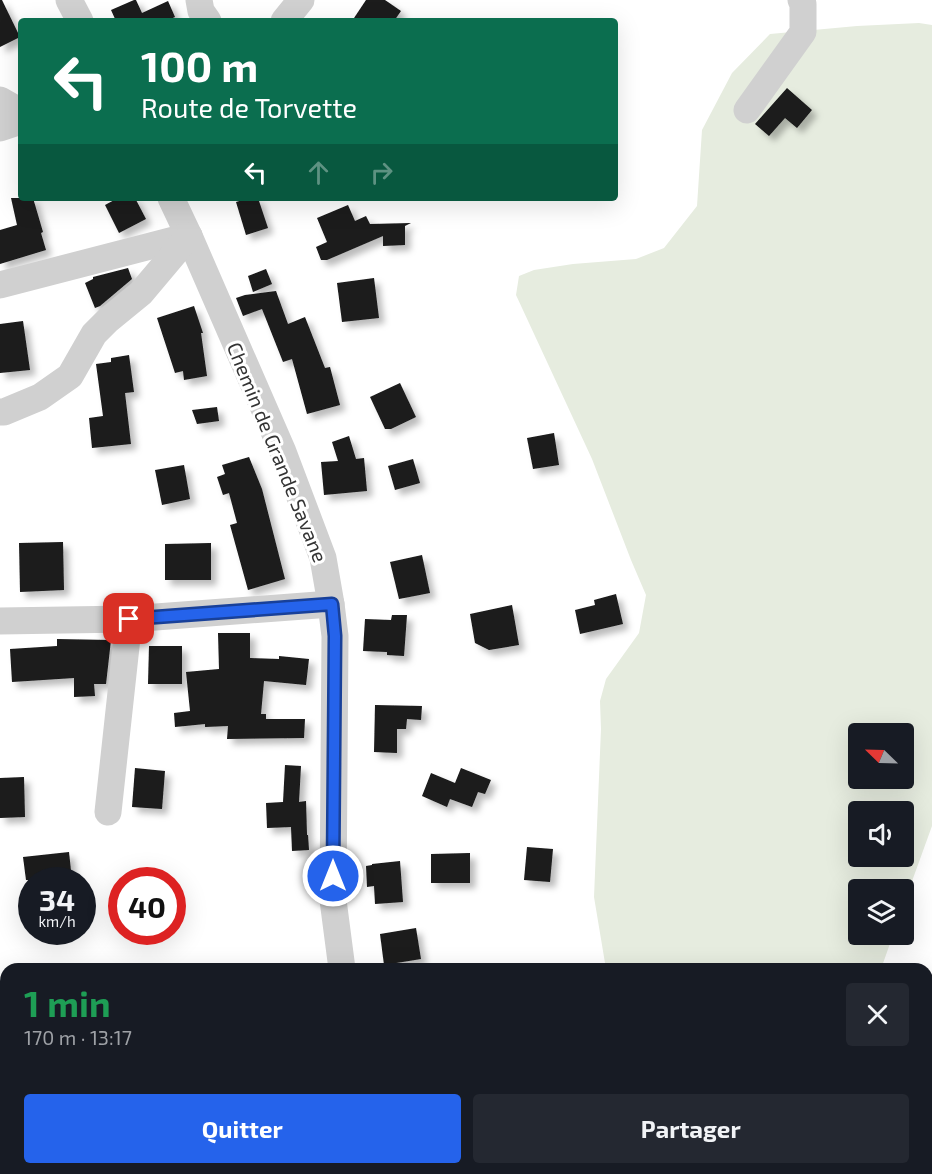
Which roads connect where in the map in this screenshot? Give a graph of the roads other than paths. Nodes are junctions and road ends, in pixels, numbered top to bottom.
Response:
1 (69, 0) edge
2 (199, 0) edge
3 (301, 0) edge
4 (801, 0) edge
5 (78, 18) edge
6 (206, 18) edge
7 (286, 18) edge
8 (0, 100) edge
9 (18, 110) edge
10 (747, 110) dead end
11 (18, 122) edge
12 (0, 128) edge
13 (172, 201) edge
14 (189, 236) junction
15 (0, 285) edge
16 (0, 412) edge
17 (332, 604) junction
18 (129, 619) junction
19 (0, 621) edge
20 (108, 812) dead end
21 (341, 963) edge

1 - 5 street
2 - 6 street
3 - 7 street
4 - 10 street
8 - 9 street
11 - 12 street
13 - 14 street, Chemin de Grande Savane
14 - 15 street
14 - 16 street
14 - 17 street, Chemin de Grande Savane
17 - 18 street
17 - 21 street, Chemin de Grande Savane
18 - 19 street
18 - 20 street

